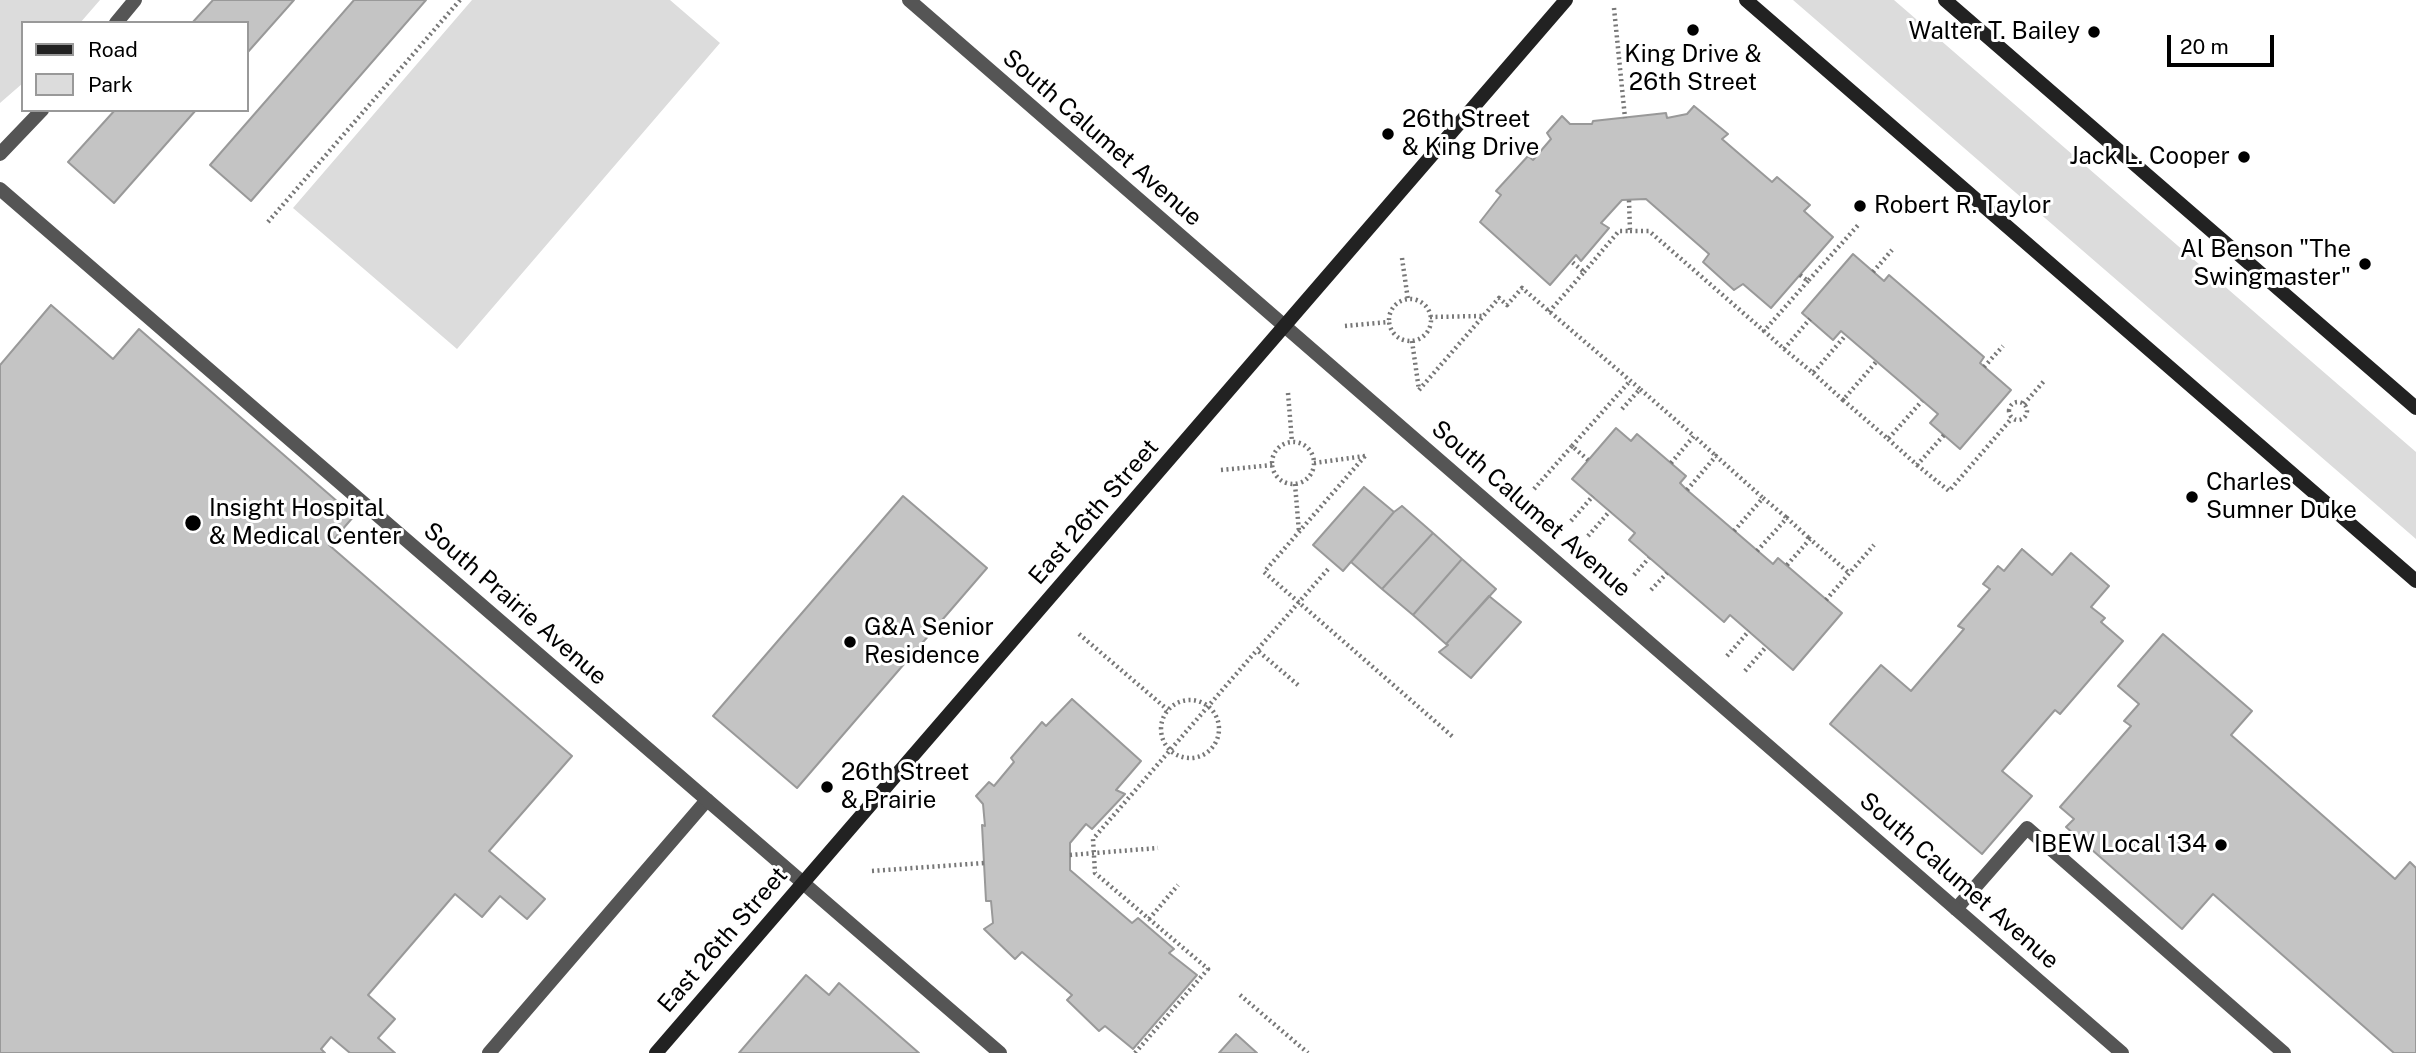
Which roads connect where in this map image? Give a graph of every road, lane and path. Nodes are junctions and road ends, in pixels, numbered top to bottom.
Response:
1 (135, 0) edge
2 (460, 0) edge
3 (909, 0) edge
4 (1566, 0) edge
5 (1746, 0) edge
6 (1945, 0) edge
7 (1614, 8) dead end
8 (118, 21) edge
9 (40, 112) edge
10 (1626, 118) dead end
11 (0, 155) edge
12 (0, 189) edge
13 (1629, 200) dead end
14 (268, 222) dead end
15 (1860, 223) dead end
16 (1630, 231) junction
17 (1892, 250) dead end
18 (1402, 258) dead end
19 (1571, 261) dead end
20 (1584, 272) junction
21 (1873, 272) dead end
22 (1800, 275) dead end
23 (1808, 281) junction
24 (1408, 300) junction
25 (1549, 312) junction
26 (1483, 316) junction
27 (1430, 317) junction
28 (1810, 319) dead end
29 (1389, 322) junction
30 (1284, 326) junction
31 (1345, 326) dead end
32 (1764, 331) junction
33 (1846, 335) dead end
34 (1412, 341) junction
35 (2003, 346) dead end
36 (1784, 349) junction
37 (1877, 361) dead end
38 (1984, 367) dead end
39 (1812, 373) junction
40 (1630, 381) junction
41 (2043, 381) dead end
42 (1640, 389) junction
43 (1288, 393) dead end
44 (1843, 400) junction
45 (1922, 401) dead end
46 (2024, 404) junction
47 (2416, 408) edge
48 (1622, 409) dead end
49 (2012, 418) junction
50 (1944, 435) dead end
51 (1694, 436) junction
52 (1888, 439) junction
53 (1292, 442) junction
54 (1572, 446) junction
55 (1716, 456) junction
56 (1588, 460) dead end
57 (1314, 463) junction
58 (1671, 463) dead end
59 (1273, 465) junction
60 (1917, 465) junction
61 (1221, 470) dead end
62 (1295, 484) junction
63 (1534, 489) dead end
64 (1687, 490) dead end
65 (1592, 496) dead end
66 (1763, 498) junction
67 (1610, 511) dead end
68 (1787, 518) junction
69 (1571, 521) dead end
70 (1734, 531) dead end
71 (1299, 532) junction
72 (1588, 536) dead end
73 (1810, 538) junction
74 (1874, 545) dead end
75 (1757, 551) dead end
76 (1649, 558) dead end
77 (1787, 565) dead end
78 (1329, 568) dead end
79 (1667, 573) dead end
80 (1849, 573) junction
81 (1634, 575) dead end
82 (2416, 581) edge
83 (1651, 590) dead end
84 (1826, 600) dead end
85 (1299, 603) junction
86 (1749, 631) dead end
87 (1079, 634) dead end
88 (1766, 647) dead end
89 (1257, 650) junction
90 (1727, 656) dead end
91 (1745, 671) dead end
92 (1298, 685) dead end
93 (1208, 706) junction
94 (1168, 710) junction
95 (1453, 737) dead end
96 (1170, 750) junction
97 (707, 800) junction
98 (1158, 848) dead end
99 (1094, 854) junction
100 (1070, 855) dead end
101 (984, 863) dead end
102 (872, 871) dead end
103 (803, 882) junction
104 (1178, 885) dead end
105 (1956, 909) junction
106 (1149, 919) junction
107 (1240, 995) dead end
108 (489, 1053) edge
109 (656, 1053) edge
110 (1000, 1053) edge
111 (1135, 1053) edge
112 (1308, 1053) edge
113 (2122, 1053) edge
114 (2284, 1053) edge

1 - 8 street
2 - 14 path
3 - 30 street, South Calumet Avenue
4 - 30 main road, East 26th Street
5 - 82 main road
6 - 47 main road
7 - 10 path
9 - 11 street
12 - 97 street, South Prairie Avenue
13 - 16 path
15 - 23 path
16 - 20 path
16 - 32 path
17 - 21 path
18 - 24 path
19 - 20 path
20 - 25 path
22 - 23 path
23 - 32 path
24 - 27 path
24 - 29 path
25 - 26 path
25 - 40 path
26 - 27 path
26 - 34 path
27 - 34 path
28 - 36 path
29 - 31 path
29 - 34 path
30 - 103 main road, East 26th Street
30 - 105 street, South Calumet Avenue
32 - 36 path
33 - 39 path
35 - 38 path
36 - 39 path
37 - 44 path
39 - 44 path
40 - 42 path
40 - 54 path
41 - 46 path
42 - 48 path
42 - 51 path
43 - 53 path
44 - 52 path
45 - 52 path
46 - 49 path
46 - 49 path
49 - 60 path
50 - 60 path
51 - 55 path
51 - 58 path
52 - 60 path
53 - 57 path
53 - 59 path
54 - 56 path
54 - 63 path
55 - 64 path
55 - 66 path
57 - 62 path
57 - 71 path
59 - 61 path
59 - 62 path
62 - 71 path
65 - 69 path
66 - 68 path
66 - 70 path
67 - 72 path
68 - 73 path
68 - 75 path
71 - 85 path
73 - 77 path
73 - 80 path
74 - 80 path
76 - 81 path
78 - 85 path
79 - 83 path
80 - 84 path
85 - 89 path
85 - 95 path
86 - 90 path
87 - 94 path
88 - 91 path
89 - 92 path
89 - 93 path
93 - 94 path
93 - 96 path
93 - 96 path
94 - 96 path
96 - 99 path
97 - 103 street, South Prairie Avenue
97 - 108 street
98 - 99 path
99 - 100 path
99 - 106 path
101 - 102 path
103 - 109 main road, East 26th Street
103 - 110 street, South Prairie Avenue
104 - 106 path
105 - 113 street, South Calumet Avenue
105 - 114 street
106 - 111 path
107 - 112 path

